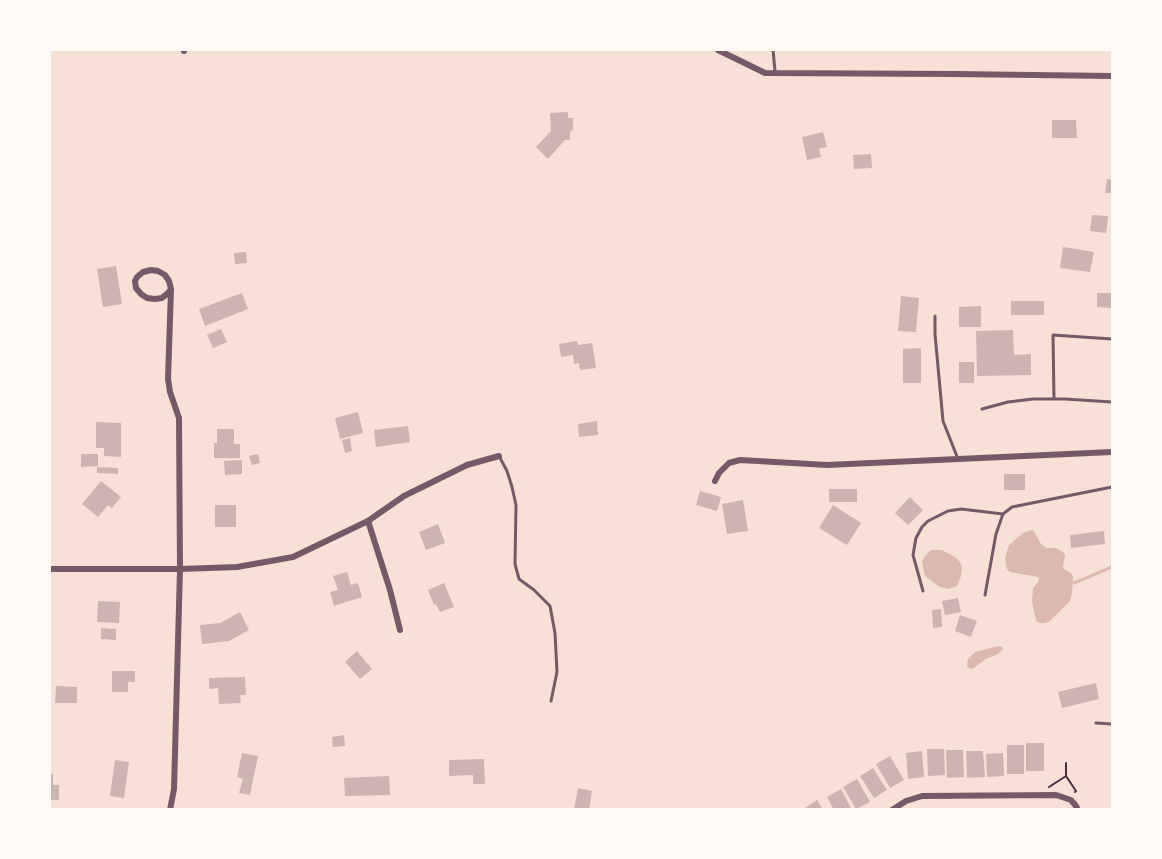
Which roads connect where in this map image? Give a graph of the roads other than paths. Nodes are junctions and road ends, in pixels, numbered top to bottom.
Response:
1 (718, 50) edge
2 (773, 50) edge
3 (775, 73) junction
4 (1113, 76) edge
5 (171, 289) junction
6 (935, 316) dead end
7 (1113, 339) edge
8 (1054, 399) junction
9 (1113, 402) edge
10 (982, 409) dead end
11 (1113, 452) edge
12 (499, 456) joint
13 (958, 459) junction
14 (715, 481) dead end
15 (1113, 487) edge
16 (1003, 514) junction
17 (368, 521) junction
18 (50, 568) edge
19 (180, 569) junction
20 (923, 591) dead end
21 (985, 595) dead end
22 (400, 630) dead end
23 (551, 701) dead end
24 (1096, 723) dead end
25 (1113, 724) edge
26 (170, 810) edge
27 (892, 810) edge
28 (1078, 810) edge

1 - 3 street
2 - 3 lane
3 - 4 street
5 - 5 street
5 - 19 street
6 - 13 lane
7 - 8 lane
8 - 9 lane
8 - 10 lane
11 - 13 street
12 - 17 street
12 - 23 lane
13 - 14 street
15 - 16 lane
16 - 20 lane
16 - 21 lane
17 - 19 street
17 - 22 street
18 - 19 street
19 - 26 street
24 - 25 lane
27 - 28 street

